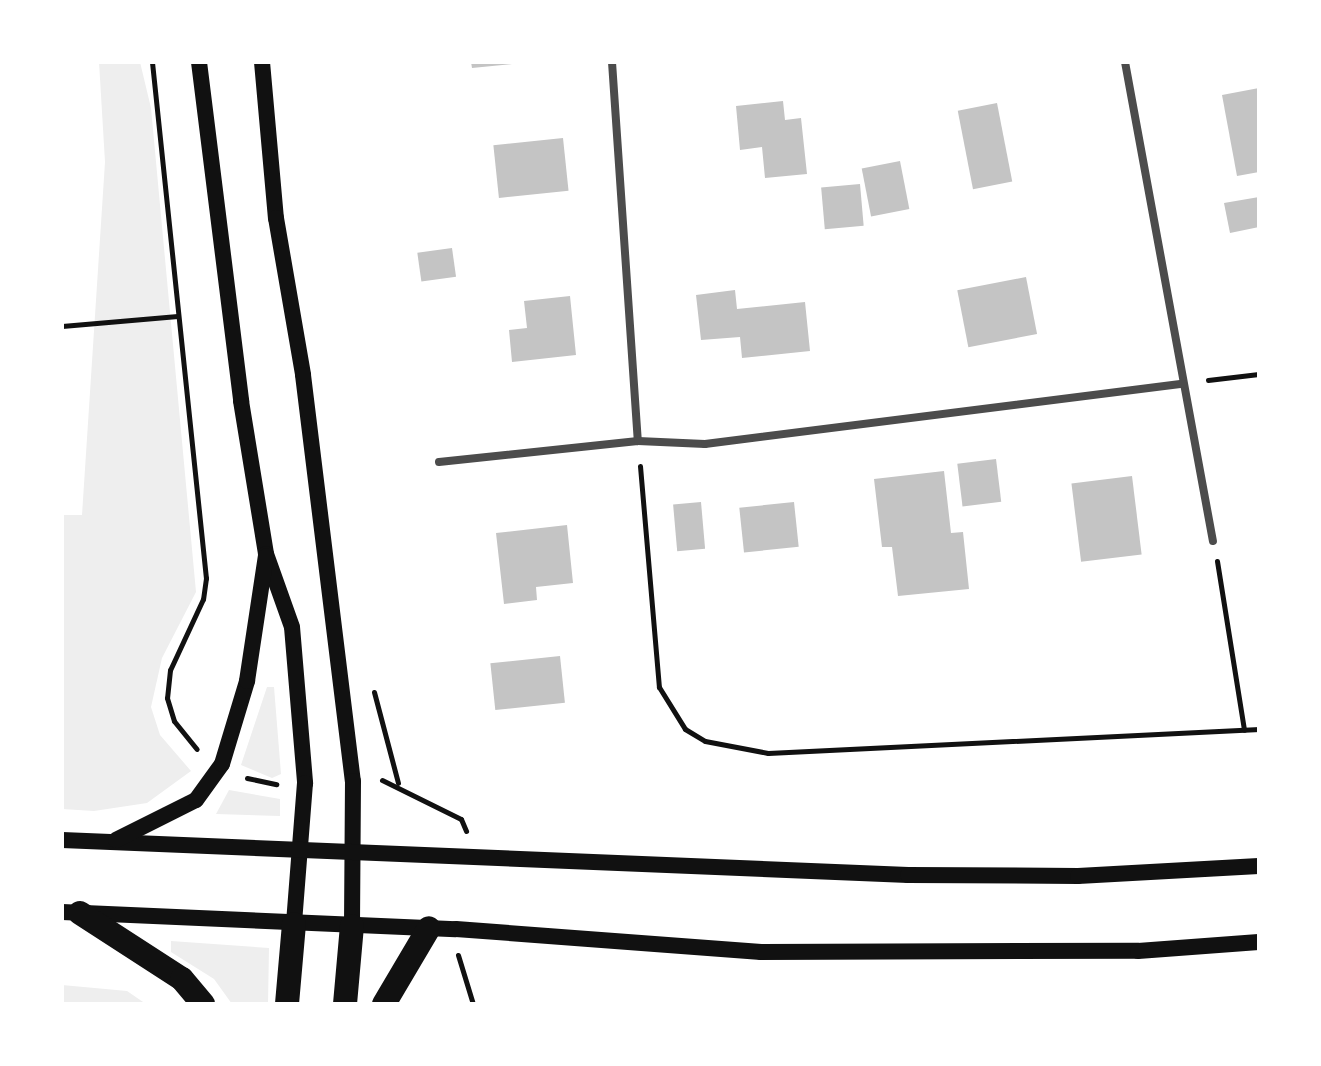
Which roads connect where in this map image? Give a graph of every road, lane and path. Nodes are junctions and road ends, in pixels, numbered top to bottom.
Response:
1 (152, 62) edge
2 (199, 62) edge
3 (262, 62) edge
4 (612, 62) edge
5 (1125, 62) edge
6 (178, 316) junction
7 (62, 326) edge
8 (1259, 374) edge
9 (1182, 384) junction
10 (638, 441) junction
11 (439, 462) dead end
12 (1213, 541) joint
13 (266, 554) junction
14 (372, 683) dead end
15 (1259, 729) edge
16 (1244, 730) junction
17 (222, 764) junction
18 (274, 784) dead end
19 (398, 784) dead end
20 (62, 840) edge
21 (108, 842) junction
22 (301, 852) junction
23 (354, 852) junction
24 (1259, 866) edge
25 (71, 912) edge
26 (294, 924) junction
27 (352, 926) junction
28 (429, 928) junction
29 (1259, 942) edge
30 (203, 1004) edge
31 (287, 1004) edge
32 (345, 1004) edge
33 (384, 1004) edge

1 - 6 path
2 - 13 main road
3 - 23 main road
4 - 10 street
5 - 9 street
6 - 7 path
6 - 17 path
8 - 9 path
9 - 10 street
9 - 12 street
10 - 11 street
10 - 16 path
12 - 16 path
13 - 17 main road
13 - 22 main road
14 - 19 path
15 - 16 path
17 - 18 path
17 - 21 main road
20 - 21 main road
21 - 22 main road
22 - 23 main road
22 - 26 main road
23 - 24 main road
23 - 27 main road
25 - 26 main road
25 - 30 highway
26 - 27 main road
26 - 31 highway
27 - 28 main road
27 - 32 highway
28 - 29 main road
28 - 33 highway

